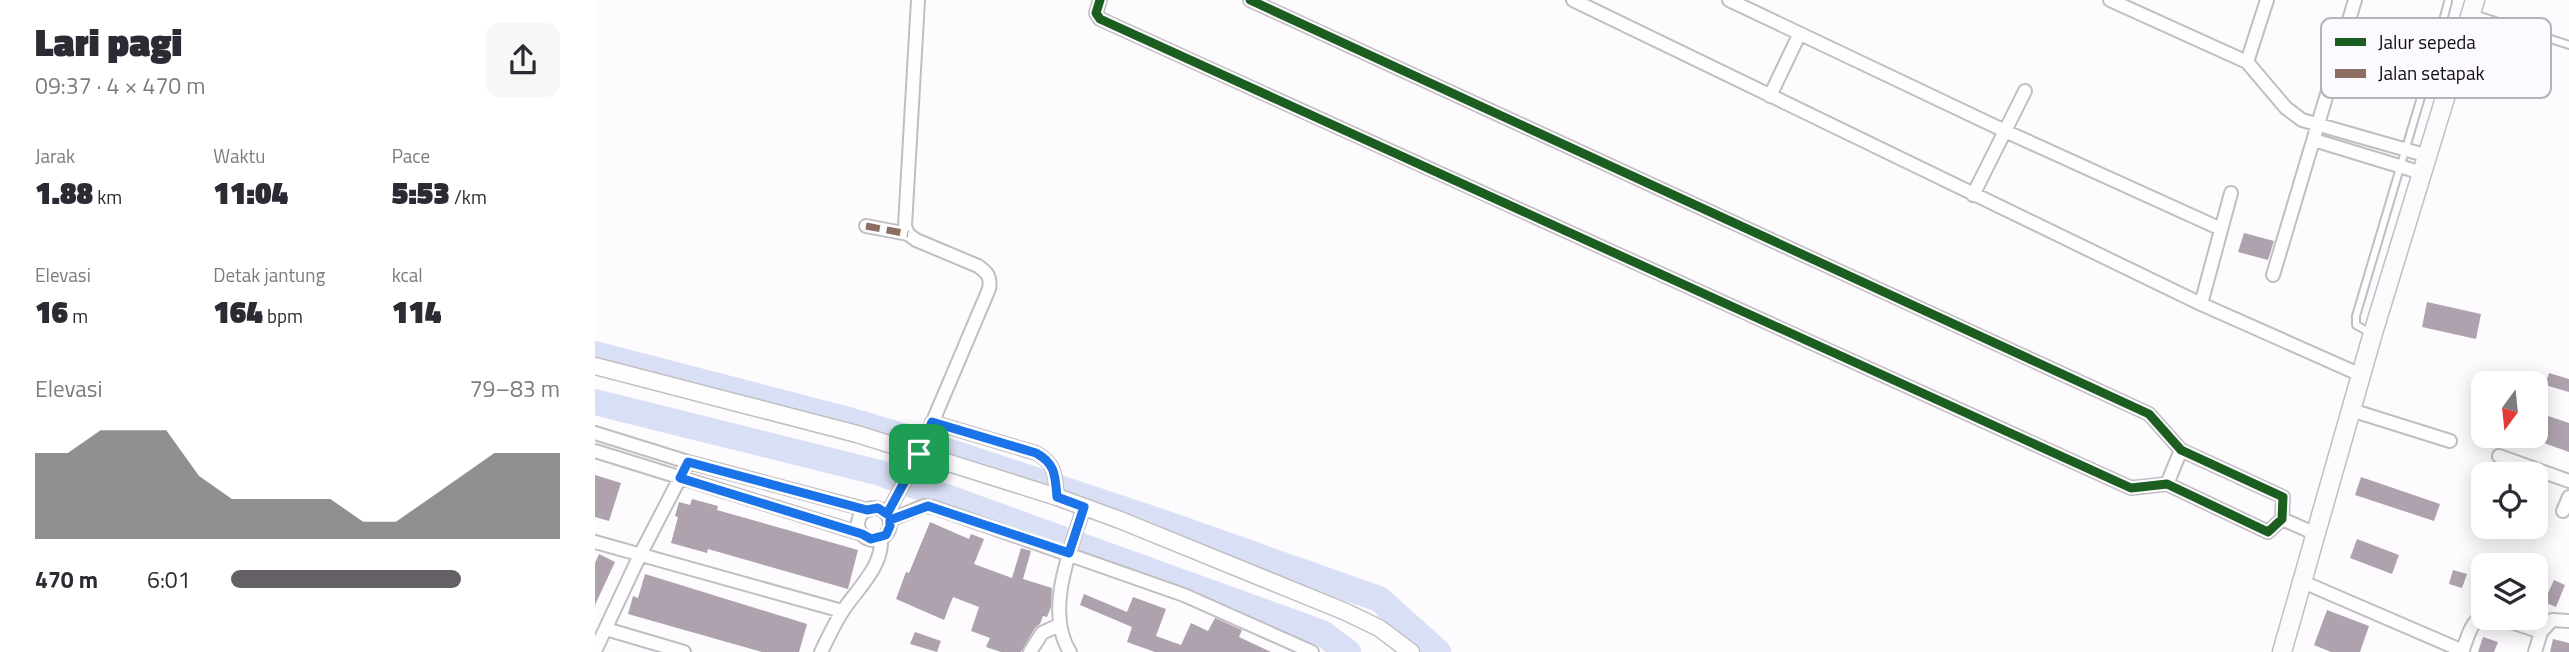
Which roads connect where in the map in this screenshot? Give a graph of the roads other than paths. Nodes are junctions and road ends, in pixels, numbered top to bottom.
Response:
1 (918, 0) edge
2 (1100, 0) edge
3 (1250, 0) edge
4 (1573, 0) edge
5 (1729, 0) edge
6 (2111, 0) edge
7 (2267, 0) edge
8 (2355, 0) edge
9 (2448, 2) dead end
10 (2473, 7) edge
11 (2350, 18) edge
12 (2444, 18) edge
13 (2501, 18) edge
14 (1799, 35) junction
15 (2551, 38) edge
16 (2569, 45) edge
17 (2247, 62) junction
18 (2025, 91) dead end
19 (1770, 96) junction
20 (2326, 98) edge
21 (2421, 98) edge
22 (2445, 98) edge
23 (2318, 125) junction
24 (2004, 131) junction
25 (2314, 140) junction
26 (2406, 150) junction
27 (2425, 164) junction
28 (2401, 166) junction
29 (2231, 194) dead end
30 (1973, 195) junction
31 (866, 226) dead end
32 (2221, 229) junction
33 (908, 234) junction
34 (2273, 275) dead end
35 (2201, 304) junction
36 (2373, 333) junction
37 (595, 366) edge
38 (2361, 375) junction
39 (2351, 410) junction
40 (932, 422) junction
41 (595, 433) edge
42 (2450, 441) dead end
43 (2181, 450) junction
44 (595, 452) edge
45 (2498, 456) dead end
46 (916, 460) junction
47 (688, 462) junction
48 (680, 478) junction
49 (2569, 481) edge
50 (2167, 484) junction
51 (1056, 490) junction
52 (2569, 497) edge
53 (867, 510) junction
54 (2563, 511) dead end
55 (1081, 514) junction
56 (888, 517) junction
57 (2282, 519) junction
58 (862, 534) junction
59 (2316, 534) junction
60 (881, 538) junction
61 (595, 542) edge
62 (1071, 549) junction
63 (640, 555) junction
64 (2303, 582) junction
65 (842, 611) junction
66 (2567, 616) edge
67 (1059, 625) junction
68 (606, 629) junction
69 (2471, 630) edge
70 (2535, 630) edge
71 (2541, 632) junction
72 (595, 651) edge
73 (684, 652) edge
74 (821, 652) edge
75 (1031, 652) edge
76 (1070, 652) edge
77 (1312, 652) edge
78 (1411, 652) edge
79 (2282, 652) edge
80 (2463, 652) edge
81 (2535, 652) edge

1 - 33 street
2 - 50 street
3 - 43 street
4 - 19 street
5 - 14 street
6 - 17 street
7 - 17 street
8 - 11 street
9 - 12 lane
10 - 13 lane
14 - 19 street
14 - 24 street
15 - 16 lane
17 - 23 street
18 - 24 street
19 - 30 street
20 - 23 street
21 - 26 lane
22 - 27 main road
23 - 25 street
23 - 26 street
24 - 30 street
24 - 32 street
25 - 28 street
25 - 34 street
26 - 27 street
26 - 28 lane
27 - 28 street
27 - 36 main road
28 - 36 lane
29 - 32 street
30 - 35 street
31 - 33 street
32 - 35 street
33 - 40 street
35 - 38 street
36 - 38 main road
37 - 46 street
38 - 39 main road
39 - 42 street
39 - 59 main road
40 - 46 street
40 - 51 street
41 - 47 street
43 - 50 street
43 - 57 street
44 - 48 street
45 - 49 street
46 - 51 street
46 - 56 street
47 - 48 street
47 - 53 street
48 - 58 street
48 - 63 street
50 - 57 street
51 - 55 street
52 - 54 street
53 - 56 street
53 - 58 street
55 - 62 street
55 - 78 street
56 - 60 street
56 - 62 street
57 - 59 street
58 - 60 street
59 - 64 main road
60 - 65 street
61 - 63 street
62 - 67 street
62 - 77 street
63 - 65 street
63 - 68 street
64 - 79 main road
64 - 80 street
65 - 74 street
66 - 71 street
67 - 75 street
67 - 76 street
68 - 72 street
68 - 73 street
69 - 80 street
70 - 71 street
71 - 81 street

